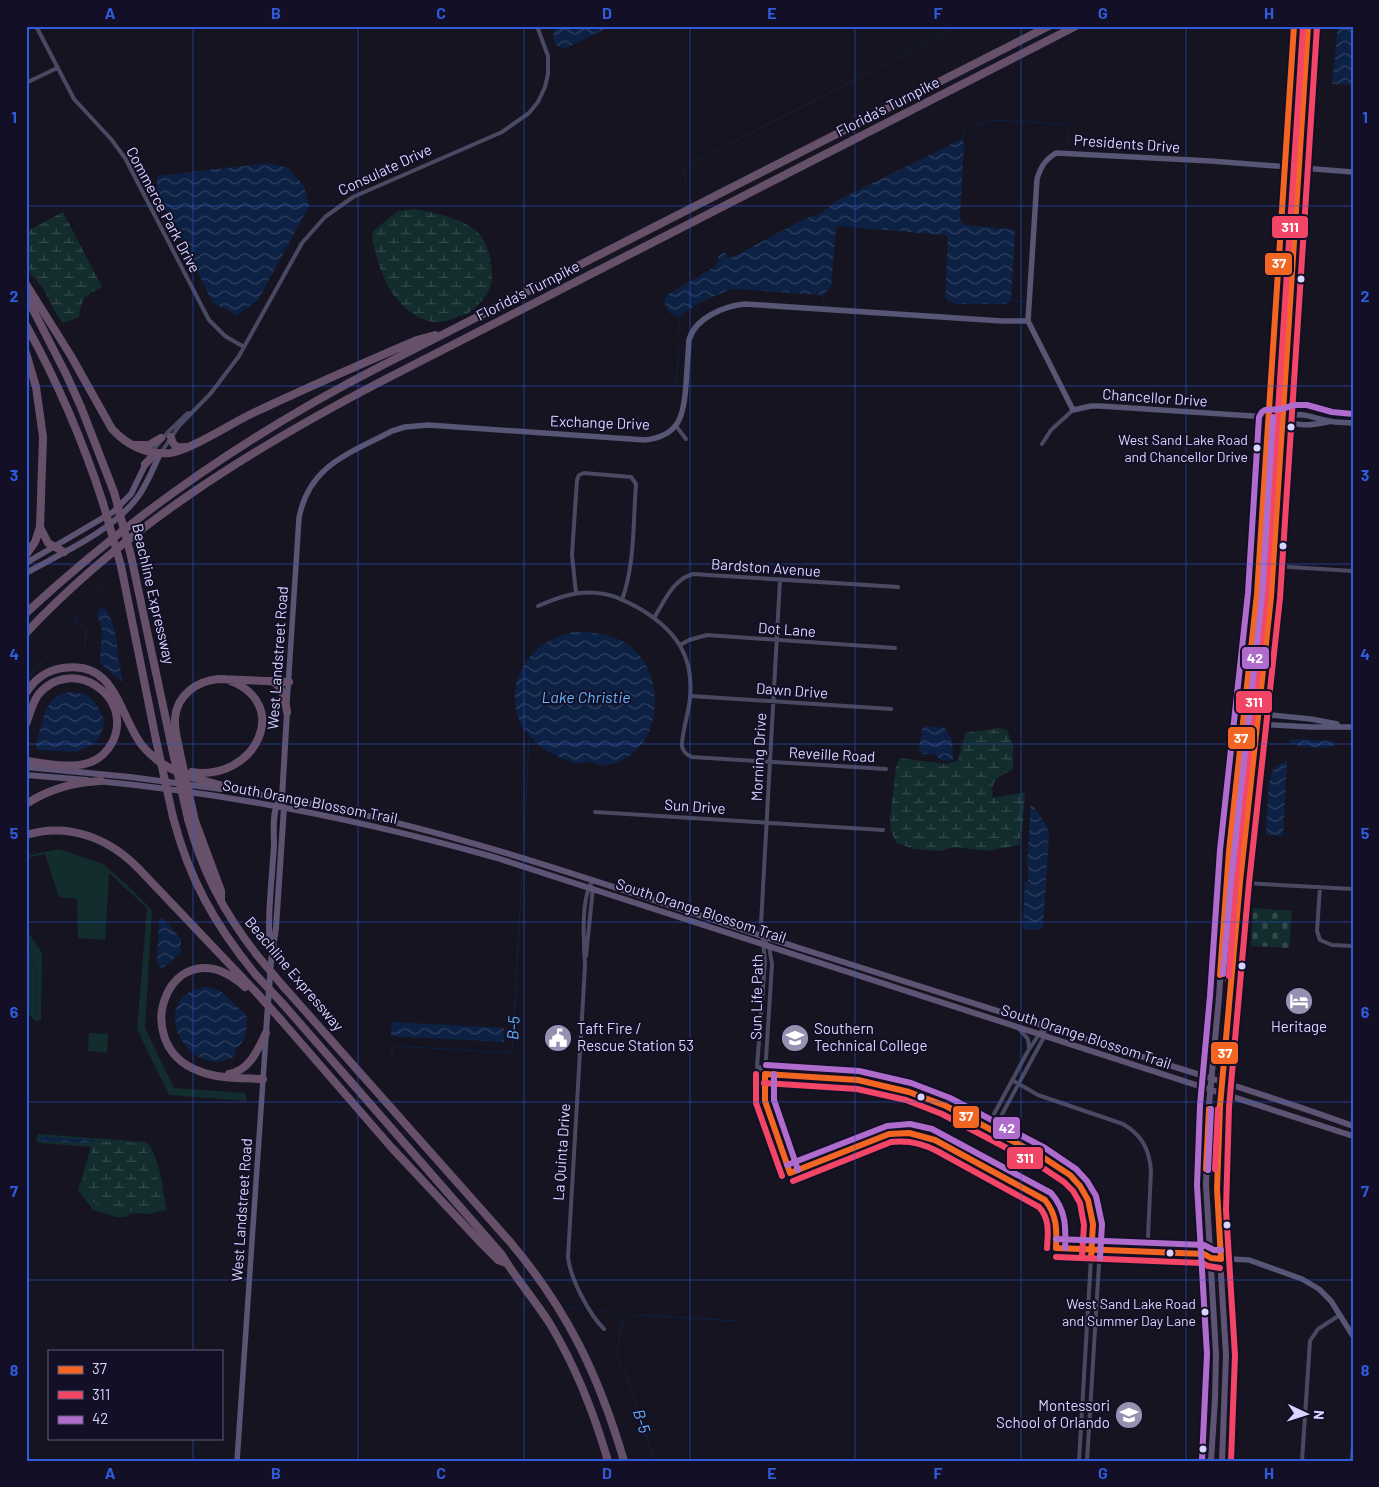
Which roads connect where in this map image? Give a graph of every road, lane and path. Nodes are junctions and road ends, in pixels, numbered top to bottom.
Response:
1 (36, 26) edge
2 (537, 26) edge
3 (1049, 26) edge
4 (1076, 26) edge
5 (1294, 26) edge
6 (1308, 26) edge
7 (57, 68) junction
8 (26, 84) edge
9 (1285, 166) junction
10 (1299, 168) junction
11 (1353, 172) edge
12 (26, 284) edge
13 (26, 296) edge
14 (1028, 321) junction
15 (26, 324) edge
16 (449, 332) junction
17 (244, 347) junction
18 (26, 353) edge
19 (194, 410) junction
20 (1073, 410) junction
21 (1268, 418) junction
22 (1282, 418) junction
23 (1330, 421) junction
24 (1353, 423) edge
25 (676, 426) junction
26 (171, 437) junction
27 (161, 438) junction
28 (686, 439) dead end
29 (130, 444) junction
30 (1042, 444) dead end
31 (186, 447) junction
32 (160, 454) junction
33 (148, 457) junction
34 (131, 505) junction
35 (299, 518) joint
36 (40, 527) junction
37 (1261, 533) junction
38 (53, 547) junction
39 (64, 552) junction
40 (26, 555) edge
41 (26, 563) edge
42 (1259, 565) junction
43 (1273, 566) junction
44 (1353, 571) edge
45 (26, 573) edge
46 (780, 580) junction
47 (898, 587) dead end
48 (576, 593) junction
49 (1271, 597) junction
50 (622, 600) junction
51 (538, 606) dead end
52 (26, 614) edge
53 (654, 618) junction
54 (26, 633) edge
55 (776, 640) junction
56 (680, 645) junction
57 (895, 648) dead end
58 (225, 679) junction
59 (272, 681) junction
60 (289, 682) junction
61 (1247, 686) junction
62 (26, 693) edge
63 (691, 696) junction
64 (773, 701) junction
65 (1259, 706) junction
66 (891, 709) dead end
67 (287, 712) junction
68 (1243, 718) junction
69 (129, 722) junction
70 (26, 724) edge
71 (1257, 724) junction
72 (1350, 727) edge
73 (1254, 748) junction
74 (26, 761) edge
75 (770, 762) junction
76 (26, 767) edge
77 (886, 769) dead end
78 (26, 775) edge
79 (101, 781) junction
80 (254, 794) junction
81 (282, 798) junction
82 (26, 804) edge
83 (276, 806) junction
84 (284, 807) junction
85 (595, 812) dead end
86 (192, 820) junction
87 (766, 823) junction
88 (883, 830) dead end
89 (26, 835) edge
90 (450, 836) junction
91 (431, 840) junction
92 (594, 880) junction
93 (1226, 882) junction
94 (1240, 882) junction
95 (1320, 887) junction
96 (591, 888) junction
97 (1353, 889) edge
98 (585, 918) junction
99 (591, 918) junction
100 (1223, 927) junction
101 (762, 936) junction
102 (767, 946) junction
103 (1353, 946) edge
104 (271, 961) junction
105 (585, 966) junction
106 (1231, 986) junction
107 (255, 994) junction
108 (762, 1008) junction
109 (769, 1009) junction
110 (1045, 1026) junction
111 (1019, 1028) junction
112 (266, 1034) junction
113 (1041, 1036) junction
114 (1028, 1051) junction
115 (766, 1067) junction
116 (757, 1068) junction
117 (765, 1074) junction
118 (214, 1076) junction
119 (1211, 1078) junction
120 (263, 1079) junction
121 (1012, 1080) junction
122 (1222, 1082) junction
123 (1018, 1085) junction
124 (1210, 1090) junction
125 (1221, 1094) junction
126 (991, 1120) junction
127 (997, 1123) junction
128 (1353, 1126) edge
129 (987, 1127) junction
130 (993, 1131) junction
131 (1353, 1136) edge
132 (1092, 1250) junction
133 (1100, 1250) junction
134 (1147, 1252) junction
135 (1091, 1257) junction
136 (1100, 1258) junction
137 (1210, 1258) junction
138 (1220, 1259) junction
139 (1147, 1260) junction
140 (506, 1263) junction
141 (1340, 1315) junction
142 (604, 1329) dead end
143 (1353, 1336) edge
144 (1216, 1354) junction
145 (1226, 1355) junction
146 (1081, 1433) junction
147 (1088, 1434) junction
148 (1353, 1444) edge
149 (237, 1461) edge
150 (608, 1461) edge
151 (624, 1461) edge
152 (1079, 1461) edge
153 (1087, 1461) edge
154 (1211, 1461) edge
155 (1222, 1461) edge
156 (1302, 1461) edge
157 (1352, 1461) edge

1 - 7 street, Commerce Park Drive
2 - 17 street, Consulate Drive
3 - 16 highway, Florida's Turnpike
4 - 54 highway, Florida's Turnpike
5 - 9 main road
6 - 10 main road
7 - 8 street
7 - 17 street, Commerce Park Drive
9 - 10 street, Presidents Drive
9 - 14 street, Presidents Drive
9 - 21 main road
10 - 11 street, Presidents Drive
10 - 22 main road
12 - 29 highway
13 - 86 highway, Beachline Expressway, bridge
14 - 20 street
14 - 25 street
15 - 140 highway, Beachline Expressway, bridge
16 - 31 highway
16 - 52 highway, Florida's Turnpike
17 - 19 street, Consulate Drive
18 - 36 highway
19 - 26 street, Consulate Drive
19 - 27 street, Consulate Drive
20 - 21 street, Chancellor Drive
20 - 30 street
21 - 22 street, Chancellor Drive
21 - 37 main road
22 - 23 street, Chancellor Drive
22 - 23 street, Chancellor Drive
22 - 43 main road
23 - 24 street, Chancellor Drive
25 - 28 street
25 - 35 street, Exchange Drive
26 - 31 highway
26 - 32 street, Consulate Drive
27 - 29 highway
27 - 33 street, Consulate Drive
29 - 33 highway
31 - 32 highway
32 - 33 highway
32 - 34 main road, Consulate Drive
33 - 34 main road
33 - 38 main road, Consulate Drive
34 - 39 main road, Consulate Drive
35 - 60 street, West Landstreet Road
36 - 38 highway
36 - 40 highway
37 - 42 main road
37 - 43 main road
38 - 39 highway
38 - 41 main road, Consulate Drive
39 - 45 main road, Consulate Drive
42 - 49 main road
42 - 61 main road
43 - 44 street
43 - 49 main road
46 - 47 street, Bardston Avenue
46 - 53 street, Bardston Avenue
46 - 55 street, Morning Drive
48 - 50 street
48 - 50 street
48 - 51 street
49 - 65 main road
50 - 53 street
53 - 56 street
55 - 56 street, Dot Lane
55 - 57 street, Dot Lane
55 - 64 street, Morning Drive
56 - 63 street
58 - 59 highway
58 - 69 highway
58 - 86 highway, bridge
59 - 60 highway
59 - 67 highway
60 - 67 street, West Landstreet Road
61 - 68 main road
61 - 71 main road
62 - 69 highway
63 - 64 street, Dawn Drive
63 - 75 street, Reveille Road
64 - 66 street, Dawn Drive
64 - 75 street, Morning Drive
65 - 71 main road
65 - 72 street
67 - 81 main road, West Landstreet Road
68 - 73 main road
68 - 93 main road
69 - 80 highway
70 - 74 highway
71 - 72 street
71 - 73 main road
73 - 94 main road
75 - 77 street, Reveille Road
75 - 87 street, Morning Drive
76 - 80 main road, South Orange Blossom Trail
78 - 79 main road, South Orange Blossom Trail
79 - 82 highway
79 - 83 main road, South Orange Blossom Trail
80 - 81 main road, South Orange Blossom Trail
81 - 83 main road
81 - 84 main road, West Landstreet Road
81 - 90 main road, South Orange Blossom Trail
83 - 84 main road, South Orange Blossom Trail
83 - 104 main road, West Landstreet Road
84 - 91 main road, South Orange Blossom Trail
84 - 104 main road, West Landstreet Road
85 - 87 street, Sun Drive
86 - 151 highway, Beachline Expressway, bridge
87 - 88 street, Sun Drive
87 - 101 street, Morning Drive
89 - 107 highway
90 - 91 main road
90 - 92 main road, South Orange Blossom Trail
91 - 96 main road, South Orange Blossom Trail
92 - 96 street, La Quinta Drive
92 - 101 main road, South Orange Blossom Trail
93 - 94 street
93 - 100 main road
94 - 95 street
94 - 106 main road
95 - 97 street
95 - 103 street
96 - 98 street, La Quinta Drive
96 - 99 street, La Quinta Drive
96 - 102 main road, South Orange Blossom Trail
98 - 99 street
98 - 105 street, La Quinta Drive
99 - 105 street, La Quinta Drive
100 - 106 main road
100 - 119 main road
101 - 102 street, Sun Life Path
101 - 110 main road, South Orange Blossom Trail
102 - 108 street, Sun Life Path
102 - 109 street, Sun Life Path
102 - 111 main road, South Orange Blossom Trail
104 - 112 main road, West Landstreet Road
105 - 142 street, La Quinta Drive
106 - 122 main road
107 - 118 highway
107 - 140 highway, bridge
108 - 109 street
108 - 116 street, Sun Life Path
109 - 115 street, Sun Life Path
110 - 113 street
110 - 119 main road, South Orange Blossom Trail
111 - 113 main road, South Orange Blossom Trail
111 - 114 street
112 - 118 highway
112 - 120 street, West Landstreet Road
113 - 114 street
113 - 123 street
113 - 124 main road, South Orange Blossom Trail
114 - 121 street
115 - 116 street
115 - 117 street, Sun Life Path
115 - 126 street
116 - 117 street
117 - 129 street
118 - 120 highway
119 - 122 main road, South Orange Blossom Trail
119 - 124 main road
120 - 149 street, West Landstreet Road
121 - 123 street
121 - 126 street
122 - 125 main road
122 - 128 main road, South Orange Blossom Trail
123 - 127 street
123 - 134 street
124 - 125 main road, South Orange Blossom Trail
124 - 137 main road
125 - 131 main road, South Orange Blossom Trail
125 - 138 main road
126 - 127 street
126 - 129 street
127 - 130 street
127 - 133 street
129 - 130 street
130 - 132 street
132 - 133 street
132 - 135 street
133 - 134 street
133 - 136 street
134 - 137 street
134 - 139 street
135 - 136 street
135 - 146 street
136 - 139 street
136 - 147 street
137 - 138 street
137 - 139 street
137 - 144 main road
138 - 141 street
138 - 145 main road
140 - 150 highway, Beachline Expressway
141 - 143 street
141 - 156 street
144 - 145 main road
144 - 154 main road
145 - 155 main road
146 - 147 street
146 - 152 street
147 - 153 street
148 - 157 street

